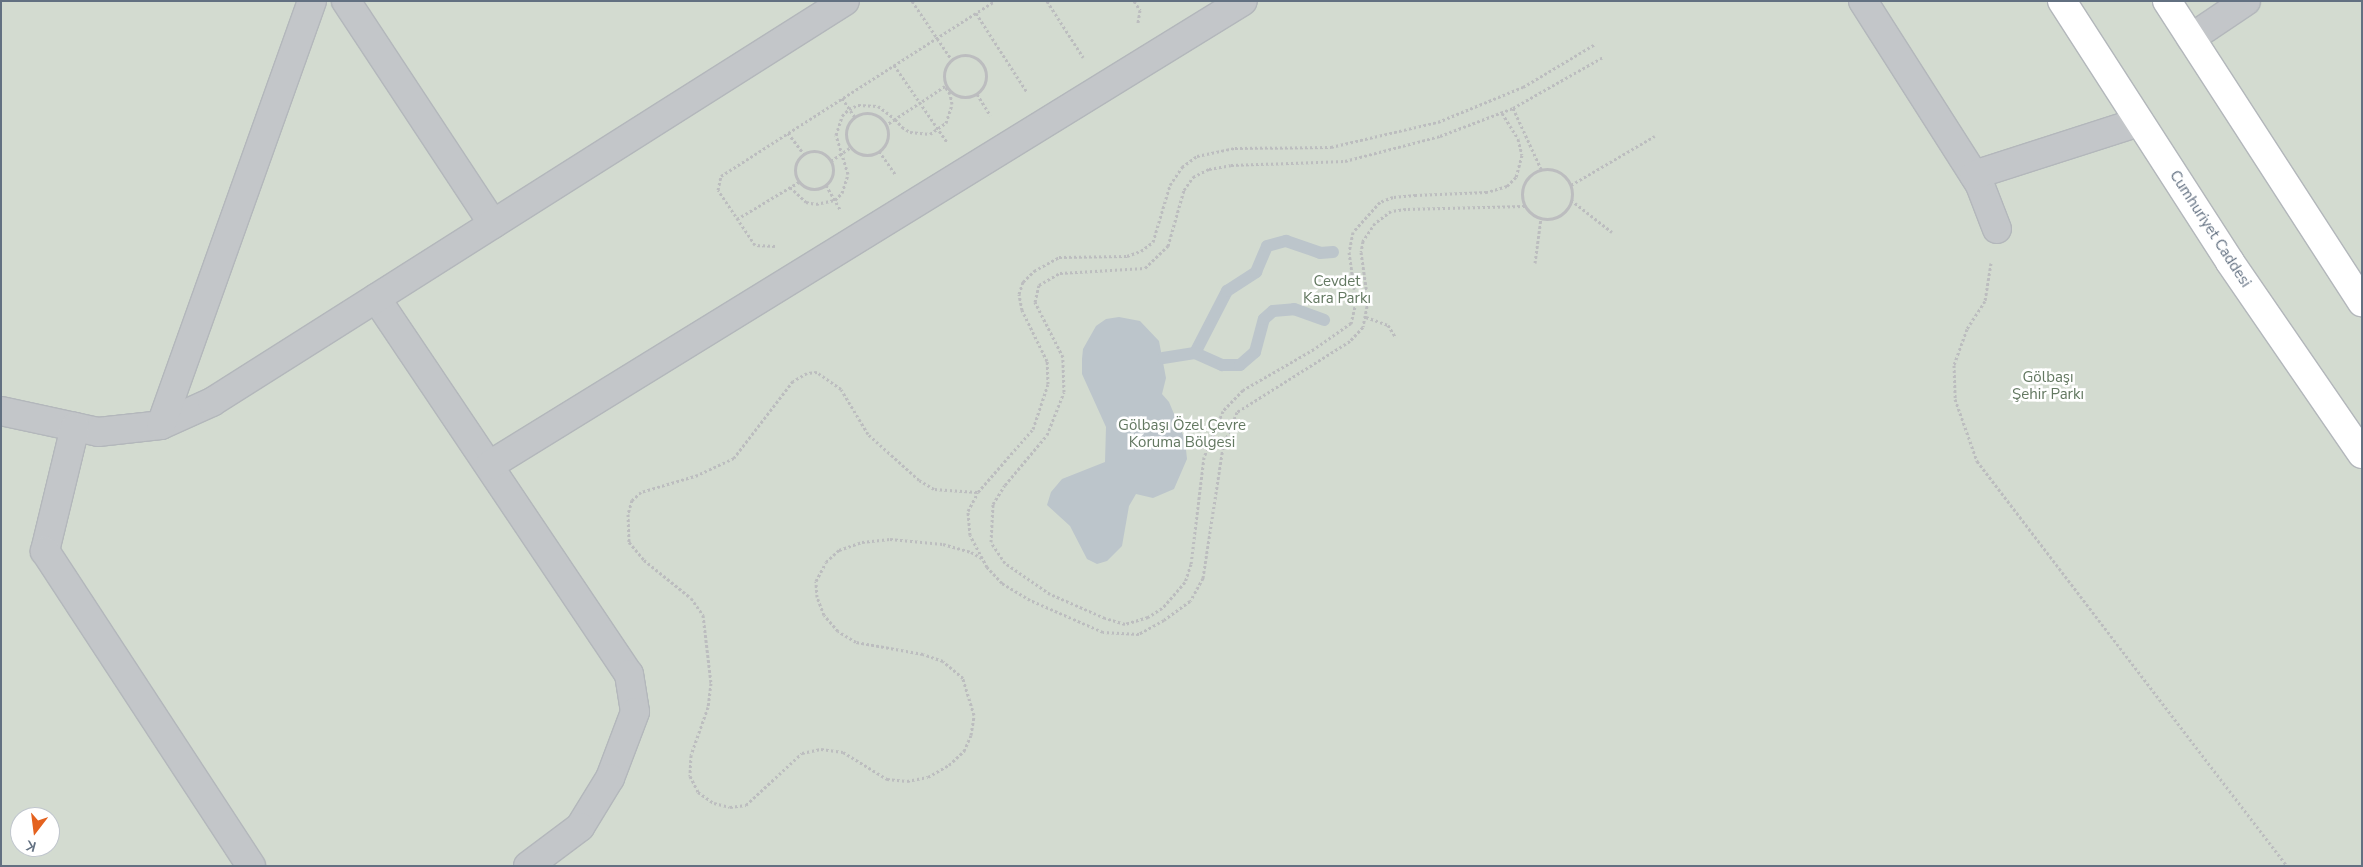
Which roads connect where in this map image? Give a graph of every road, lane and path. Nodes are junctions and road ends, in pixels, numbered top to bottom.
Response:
1 (312, 1) edge
2 (346, 1) edge
3 (845, 1) edge
4 (912, 1) edge
5 (995, 1) edge
6 (1047, 1) edge
7 (1134, 1) edge
8 (1243, 1) edge
9 (1863, 1) edge
10 (2062, 1) edge
11 (2167, 1) edge
12 (2246, 1) edge
13 (976, 13) junction
14 (1137, 27) dead end
15 (938, 37) junction
16 (2191, 38) junction
17 (1595, 44) dead end
18 (1092, 55) dead end
19 (1603, 57) dead end
20 (952, 60) junction
21 (1084, 60) junction
22 (1076, 64) dead end
23 (894, 65) junction
24 (945, 86) junction
25 (1036, 90) dead end
26 (977, 94) junction
27 (1028, 94) junction
28 (842, 98) junction
29 (1021, 99) dead end
30 (921, 102) junction
31 (1513, 108) junction
32 (849, 109) junction
33 (999, 113) dead end
34 (1502, 113) junction
35 (855, 117) junction
36 (992, 118) junction
37 (895, 119) junction
38 (985, 122) dead end
39 (2139, 122) junction
40 (886, 125) junction
41 (939, 129) junction
42 (788, 133) junction
43 (1655, 136) dead end
44 (956, 140) dead end
45 (949, 144) junction
46 (851, 147) junction
47 (942, 149) dead end
48 (879, 151) junction
49 (804, 154) junction
50 (840, 154) junction
51 (831, 161) junction
52 (1541, 169) junction
53 (904, 172) dead end
54 (1974, 175) junction
55 (897, 177) junction
56 (799, 182) junction
57 (889, 182) dead end
58 (826, 185) junction
59 (1571, 186) junction
60 (790, 187) junction
61 (835, 200) junction
62 (1571, 200) junction
63 (850, 206) dead end
64 (1525, 206) junction
65 (842, 211) junction
66 (834, 216) dead end
67 (1542, 218) junction
68 (737, 219) junction
69 (493, 224) junction
70 (1997, 230) dead end
71 (1612, 232) dead end
72 (778, 246) dead end
73 (1992, 258) dead end
74 (1535, 263) dead end
75 (376, 298) junction
76 (2362, 302) edge
77 (1366, 317) junction
78 (1396, 338) dead end
79 (4, 418) edge
80 (161, 425) junction
81 (75, 427) junction
82 (2362, 454) edge
83 (490, 465) junction
84 (978, 492) junction
85 (984, 560) junction
86 (251, 866) edge
87 (528, 866) edge
88 (2287, 866) edge

1 - 80 street
2 - 69 street
3 - 69 street
4 - 15 path
5 - 13 path
6 - 21 path
7 - 14 path
8 - 83 street
9 - 54 street
10 - 39 main road, Cumhuriyet Caddesi
11 - 16 main road
12 - 16 street
13 - 15 path
13 - 27 path
15 - 20 path
15 - 23 path
16 - 76 main road
17 - 84 path
18 - 21 path
19 - 31 path
20 - 24 path
20 - 26 path
21 - 22 path
23 - 28 path
23 - 30 path
24 - 26 path
24 - 30 path
24 - 41 path
25 - 27 path
26 - 36 path
27 - 29 path
28 - 32 path
28 - 42 path
30 - 37 path
30 - 41 path
31 - 34 path
31 - 52 path
32 - 35 path
32 - 37 path
32 - 50 path
33 - 36 path
34 - 34 path
35 - 40 path
35 - 46 path
36 - 38 path
37 - 40 path
37 - 41 path
39 - 54 street
39 - 82 main road, Cumhuriyet Caddesi
40 - 48 path
41 - 45 path
42 - 49 path
42 - 68 path
43 - 59 path
44 - 45 path
45 - 47 path
46 - 48 path
46 - 50 path
48 - 55 path
49 - 51 path
49 - 56 path
50 - 51 path
50 - 61 path
51 - 58 path
52 - 59 path
52 - 64 path
53 - 55 path
54 - 70 street
55 - 57 path
56 - 58 path
56 - 60 path
58 - 61 path
59 - 62 path
60 - 61 path
60 - 68 path
61 - 65 path
62 - 67 path
62 - 71 path
63 - 65 path
64 - 67 path
64 - 77 path
65 - 66 path
67 - 74 path
68 - 72 path
69 - 75 street
73 - 88 path
75 - 80 street
75 - 83 street
77 - 78 path
77 - 85 path
79 - 81 street
80 - 81 street
81 - 86 street
83 - 87 street
84 - 85 path
84 - 85 path

